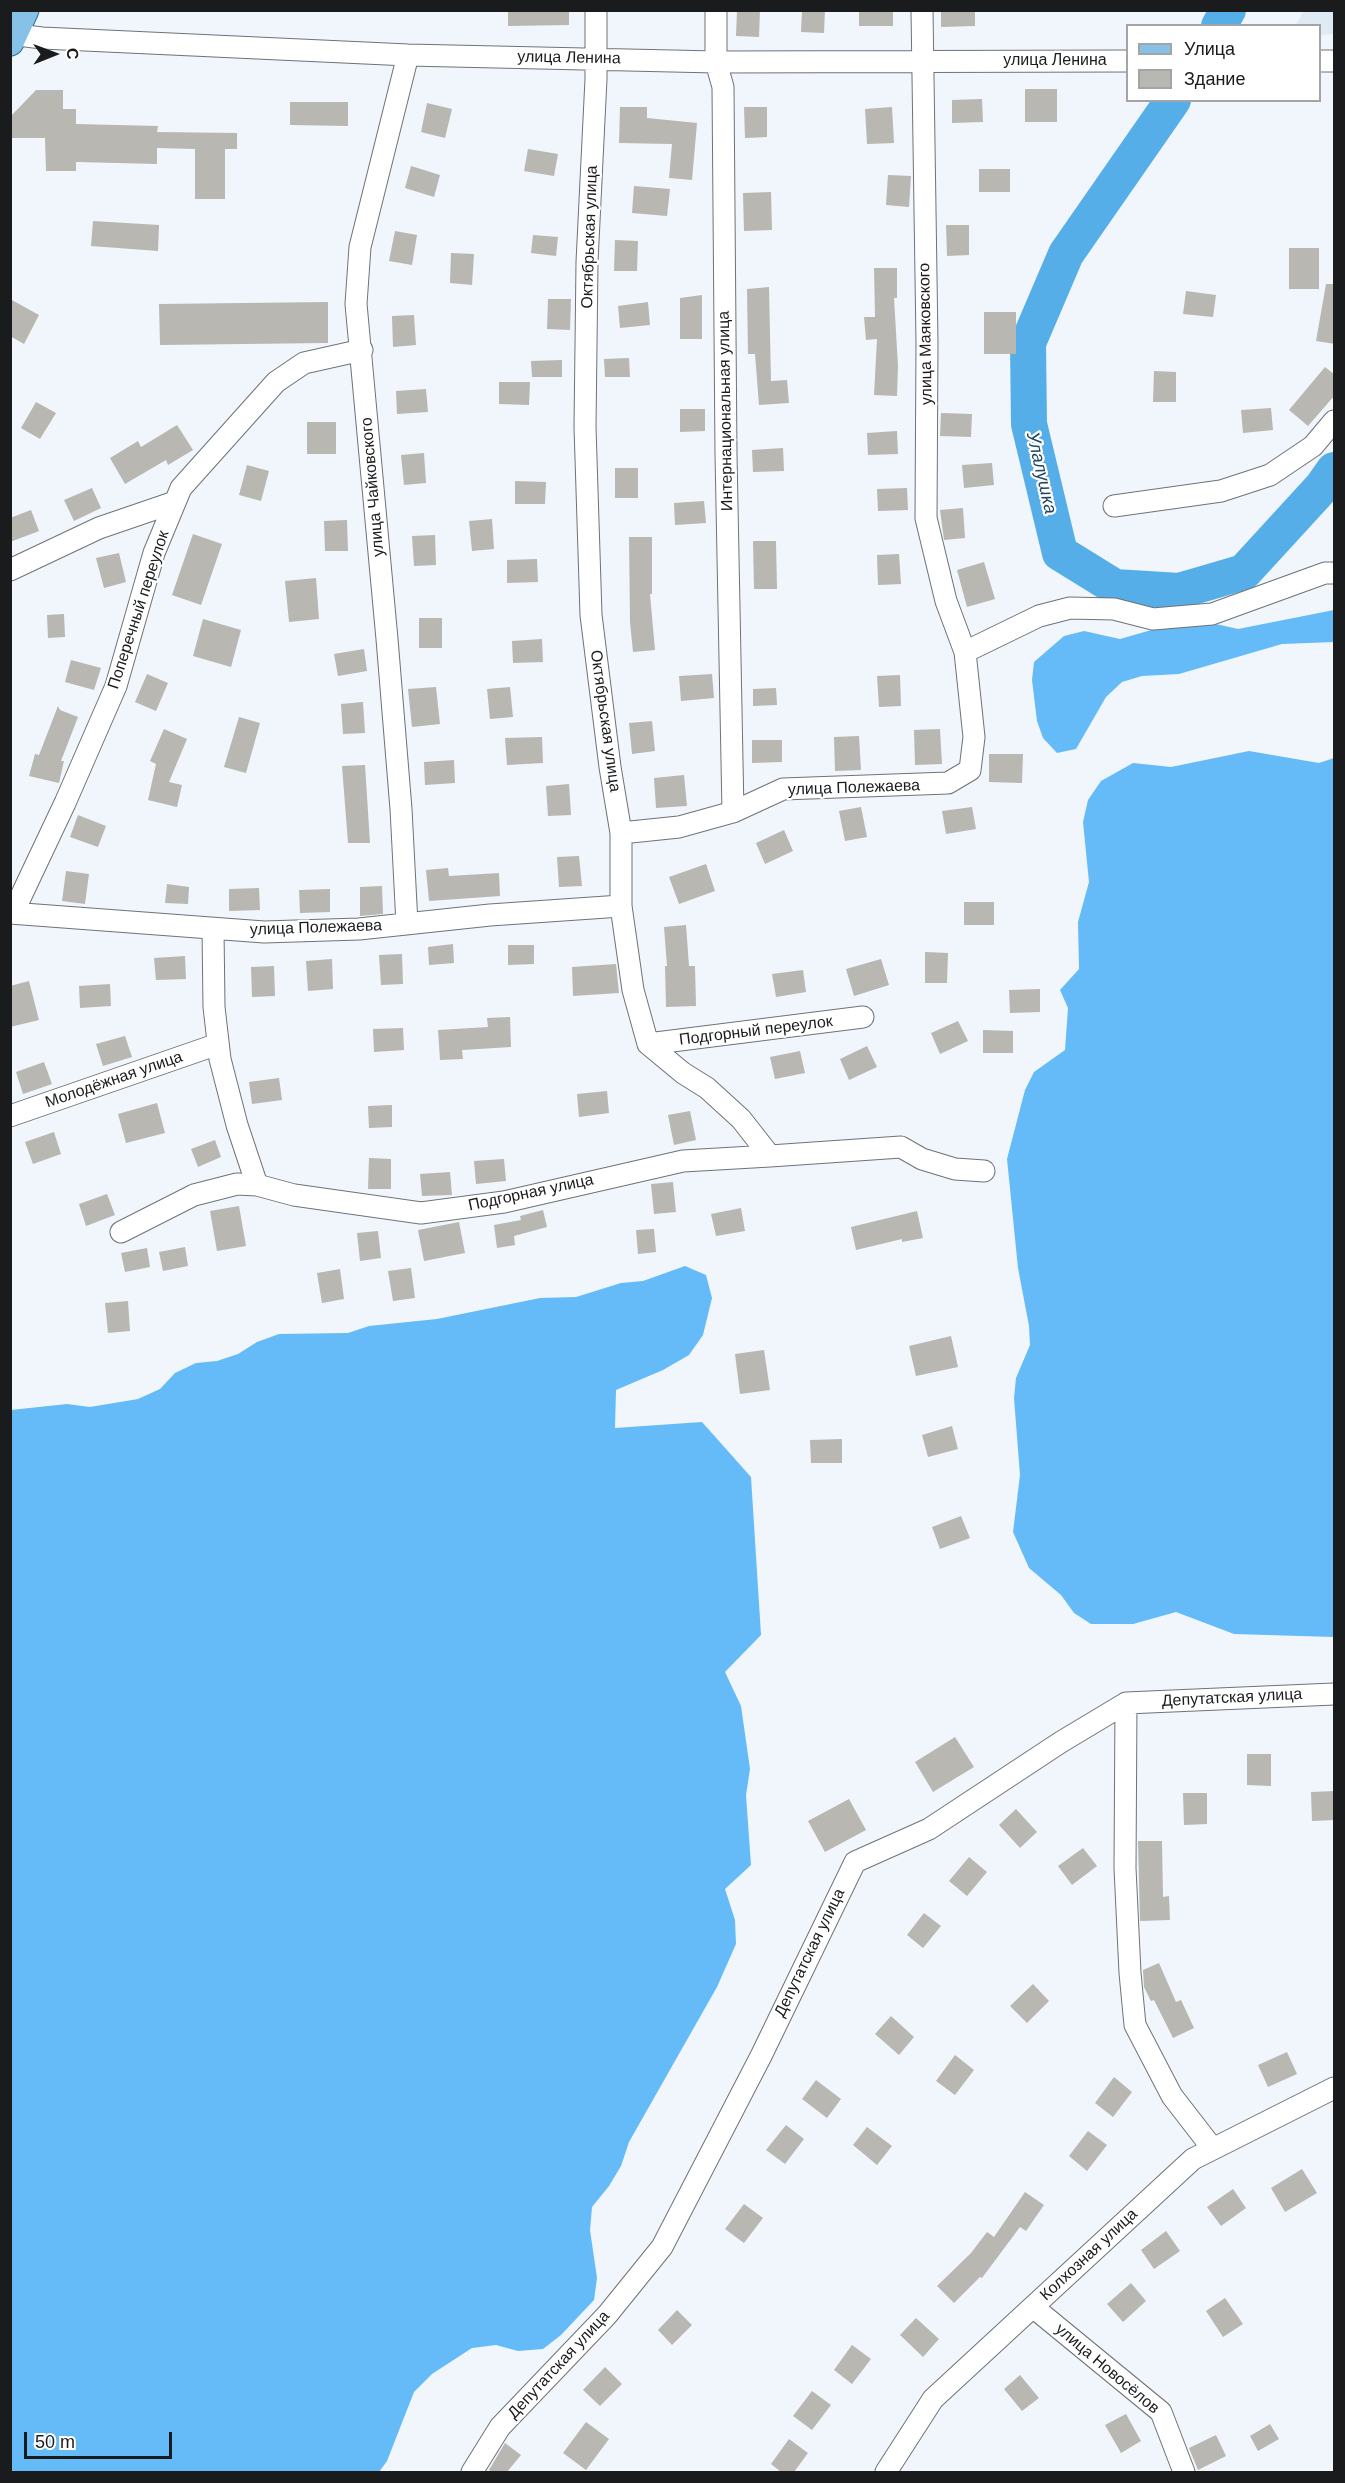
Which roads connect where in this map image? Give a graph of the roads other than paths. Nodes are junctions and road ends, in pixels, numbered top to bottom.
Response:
1 (596, 10) edge
2 (716, 10) edge
3 (922, 10) edge
4 (15, 30) edge
5 (408, 55) junction
6 (596, 58) junction
7 (921, 61) junction
8 (1126, 61) edge
9 (716, 62) junction
10 (362, 350) junction
11 (1335, 421) edge
12 (175, 502) junction
13 (1114, 506) dead end
14 (10, 570) edge
15 (1335, 573) edge
16 (966, 652) junction
17 (733, 812) junction
18 (621, 834) junction
19 (621, 906) junction
20 (12, 913) edge
21 (407, 924) junction
22 (213, 929) junction
23 (863, 1017) dead end
24 (218, 1044) junction
25 (648, 1044) junction
26 (10, 1116) edge
27 (770, 1156) junction
28 (984, 1171) dead end
29 (257, 1185) junction
30 (121, 1232) dead end
31 (1335, 1694) edge
32 (1126, 1703) junction
33 (1335, 2088) edge
34 (1214, 2149) junction
35 (1033, 2307) junction
36 (472, 2472) edge
37 (886, 2472) edge
38 (1184, 2472) edge

1 - 6 street, Октябрьская улица
2 - 9 street, Интернациональная улица
3 - 7 street, улица Маяковского
4 - 5 street, улица Ленина
5 - 6 street, улица Ленина
5 - 10 street, улица Чайковского
6 - 9 street, улица Ленина
6 - 18 street, Октябрьская улица
7 - 8 street, улица Ленина
7 - 9 street, улица Ленина
7 - 16 street, улица Маяковского
9 - 17 street, Интернациональная улица
10 - 12 street, Поперечный переулок
10 - 21 street, улица Чайковского
11 - 13 street
12 - 14 street
12 - 20 street, Поперечный переулок
15 - 16 street
16 - 17 street, улица Полежаева
17 - 18 street, улица Полежаева
18 - 19 street, Октябрьская улица
19 - 21 street, улица Полежаева
19 - 25 street, Октябрьская улица
20 - 22 street, улица Полежаева
21 - 22 street, улица Полежаева
22 - 24 street
23 - 25 street, Подгорный переулок
24 - 26 street, Молодёжная улица
24 - 29 street
25 - 27 street
27 - 28 street
27 - 29 street, Подгорная улица
29 - 30 street, Подгорная улица
31 - 32 street, Депутатская улица
32 - 34 street
32 - 36 street, Депутатская улица
33 - 34 street, Колхозная улица
34 - 35 street, Колхозная улица
35 - 37 street, Колхозная улица
35 - 38 street, улица Новосёлов

